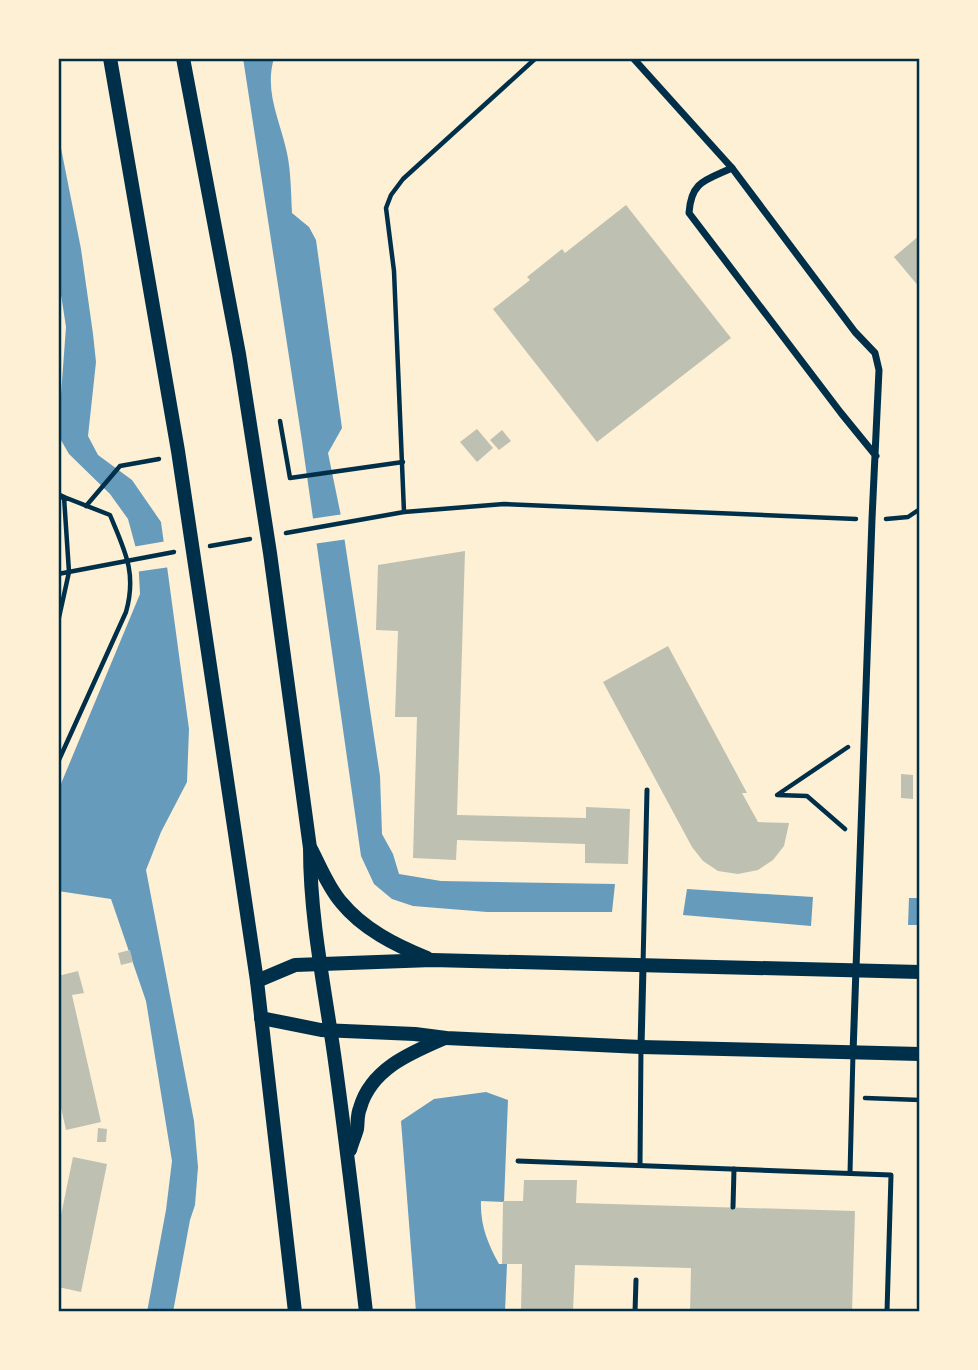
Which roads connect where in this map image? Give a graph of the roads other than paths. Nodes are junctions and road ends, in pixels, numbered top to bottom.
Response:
1 (110, 58) edge
2 (183, 58) edge
3 (633, 58) edge
4 (732, 168) junction
5 (876, 456) junction
6 (647, 790) dead end
7 (310, 848) junction
8 (432, 960) junction
9 (320, 963) junction
10 (643, 966) junction
11 (854, 971) junction
12 (920, 972) edge
13 (257, 981) junction
14 (261, 1018) junction
15 (330, 1030) junction
16 (446, 1038) junction
17 (641, 1047) junction
18 (853, 1053) junction
19 (920, 1054) edge
20 (348, 1156) junction
21 (518, 1161) dead end
22 (640, 1165) junction
23 (734, 1169) junction
24 (850, 1173) junction
25 (733, 1207) dead end
26 (636, 1280) dead end
27 (295, 1312) edge
28 (366, 1312) edge
29 (635, 1312) edge
30 (887, 1312) edge

1 - 13 main road
2 - 7 main road
3 - 4 street
4 - 5 street
4 - 5 street
5 - 11 street
6 - 10 lane
7 - 8 main road
7 - 9 main road
8 - 9 main road
8 - 10 main road
9 - 13 main road
9 - 15 main road
10 - 11 main road
10 - 17 street
11 - 12 main road
11 - 18 street
13 - 14 main road
14 - 15 main road
14 - 27 main road
15 - 16 main road
15 - 20 main road
16 - 17 main road
16 - 20 main road
17 - 18 main road
17 - 22 lane
18 - 19 main road
18 - 24 lane
20 - 28 main road
21 - 22 lane
22 - 23 lane
23 - 24 lane
23 - 25 lane
24 - 30 lane
26 - 29 lane

